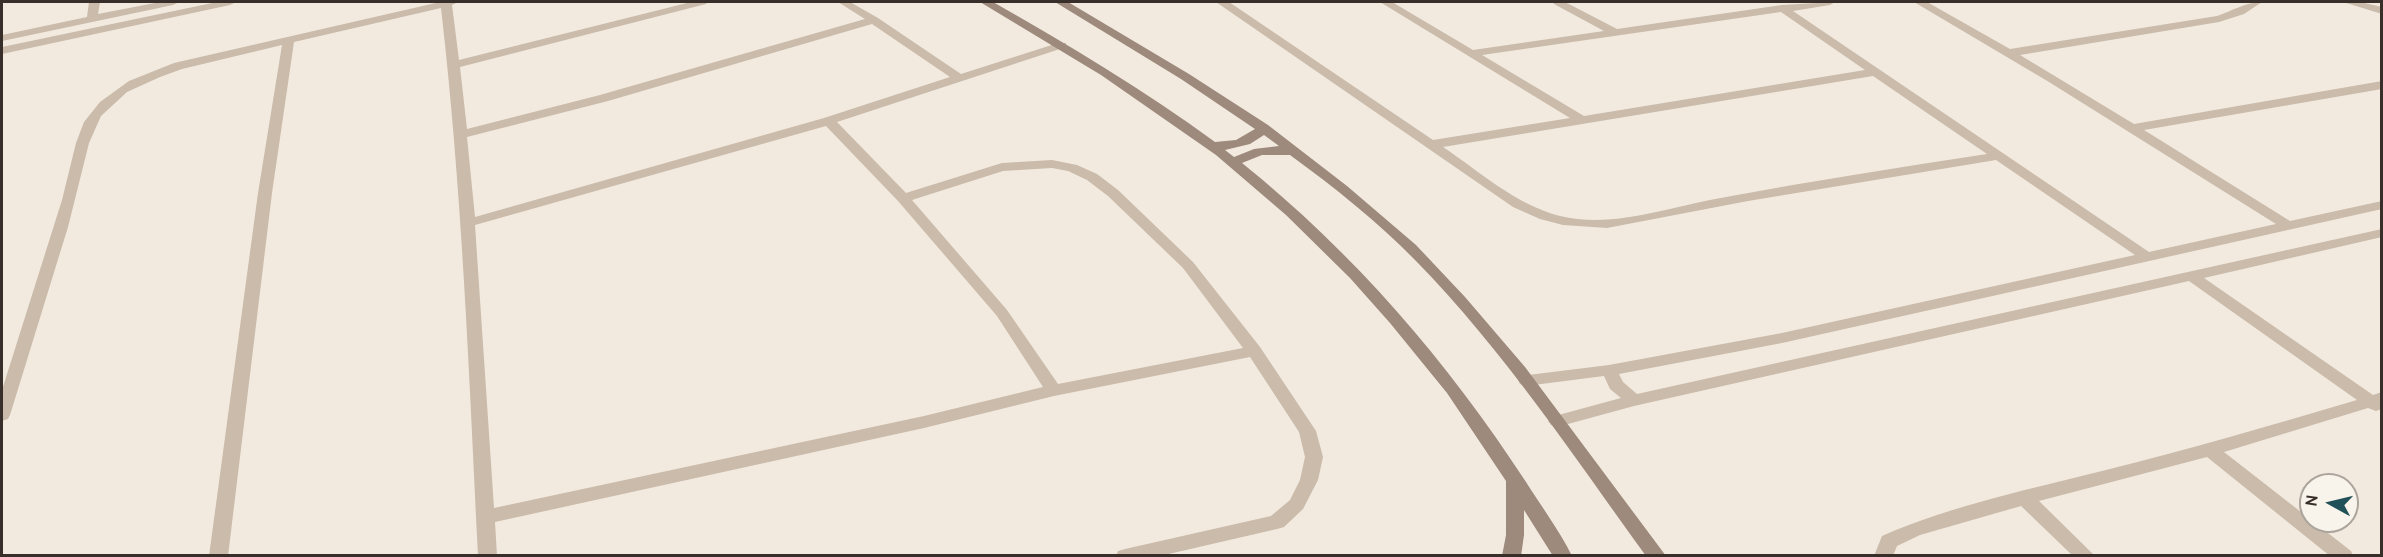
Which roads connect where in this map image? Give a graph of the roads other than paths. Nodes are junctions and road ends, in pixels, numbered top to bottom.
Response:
1 (95, 2) edge
2 (173, 2) edge
3 (230, 2) edge
4 (448, 2) edge
5 (702, 2) edge
6 (843, 2) edge
7 (986, 2) edge
8 (1061, 2) edge
9 (1222, 2) edge
10 (1385, 2) edge
11 (1558, 2) edge
12 (1830, 2) edge
13 (1920, 2) edge
14 (2257, 2) edge
15 (2349, 2) edge
16 (1782, 8) junction
17 (2382, 11) edge
18 (92, 18) junction
19 (874, 20) junction
20 (1614, 32) junction
21 (2, 38) edge
22 (290, 40) junction
23 (1062, 45) junction
24 (2, 53) edge
25 (1474, 53) junction
26 (2009, 53) junction
27 (454, 65) junction
28 (1874, 72) junction
29 (959, 78) junction
30 (2382, 85) edge
31 (1582, 120) junction
32 (829, 121) junction
33 (1263, 128) junction
34 (2134, 128) junction
35 (460, 135) junction
36 (1434, 144) junction
37 (1210, 146) junction
38 (1293, 151) junction
39 (1996, 156) junction
40 (1233, 164) junction
41 (903, 198) junction
42 (2382, 205) edge
43 (468, 223) junction
44 (2287, 225) junction
45 (2382, 233) edge
46 (2147, 257) junction
47 (2192, 276) junction
48 (1254, 351) junction
49 (1609, 370) junction
50 (1526, 380) junction
51 (1054, 390) junction
52 (1634, 400) junction
53 (2378, 402) edge
54 (2, 415) edge
55 (1557, 421) junction
56 (2210, 450) junction
57 (1515, 482) junction
58 (2024, 498) junction
59 (487, 517) junction
60 (219, 555) edge
61 (488, 555) edge
62 (1125, 555) edge
63 (1510, 555) edge
64 (1563, 555) edge
65 (1656, 555) edge
66 (1883, 555) edge
67 (2086, 555) edge
68 (2344, 555) edge

1 - 18 street
2 - 18 street
3 - 24 street
4 - 22 street
4 - 27 street
5 - 27 street
6 - 19 street
7 - 23 street
8 - 33 street
9 - 36 street
10 - 25 street
11 - 20 street
12 - 16 street
13 - 26 street
14 - 26 street
15 - 17 street
16 - 20 street
16 - 28 street
18 - 21 street
19 - 29 street
19 - 35 street
20 - 25 street
22 - 54 street
22 - 60 street
23 - 29 street
23 - 37 street
25 - 31 street
26 - 34 street
27 - 35 street
28 - 31 street
28 - 39 street
29 - 32 street
30 - 34 street
31 - 36 street
32 - 41 street
32 - 43 street
33 - 37 street
33 - 38 street
34 - 44 street
35 - 43 street
36 - 39 street
37 - 40 street
38 - 40 street
38 - 50 street
39 - 46 street
40 - 57 street
41 - 48 street
41 - 51 street
42 - 44 street
43 - 59 street
44 - 46 street
45 - 47 street
46 - 49 street
47 - 52 street
47 - 53 street
48 - 51 street
48 - 62 street
49 - 50 street
49 - 52 street
50 - 55 street
51 - 59 street
52 - 55 street
53 - 56 street
55 - 65 street
56 - 58 street
56 - 68 street
57 - 63 street
57 - 64 street
58 - 66 street
58 - 67 street
59 - 61 street

